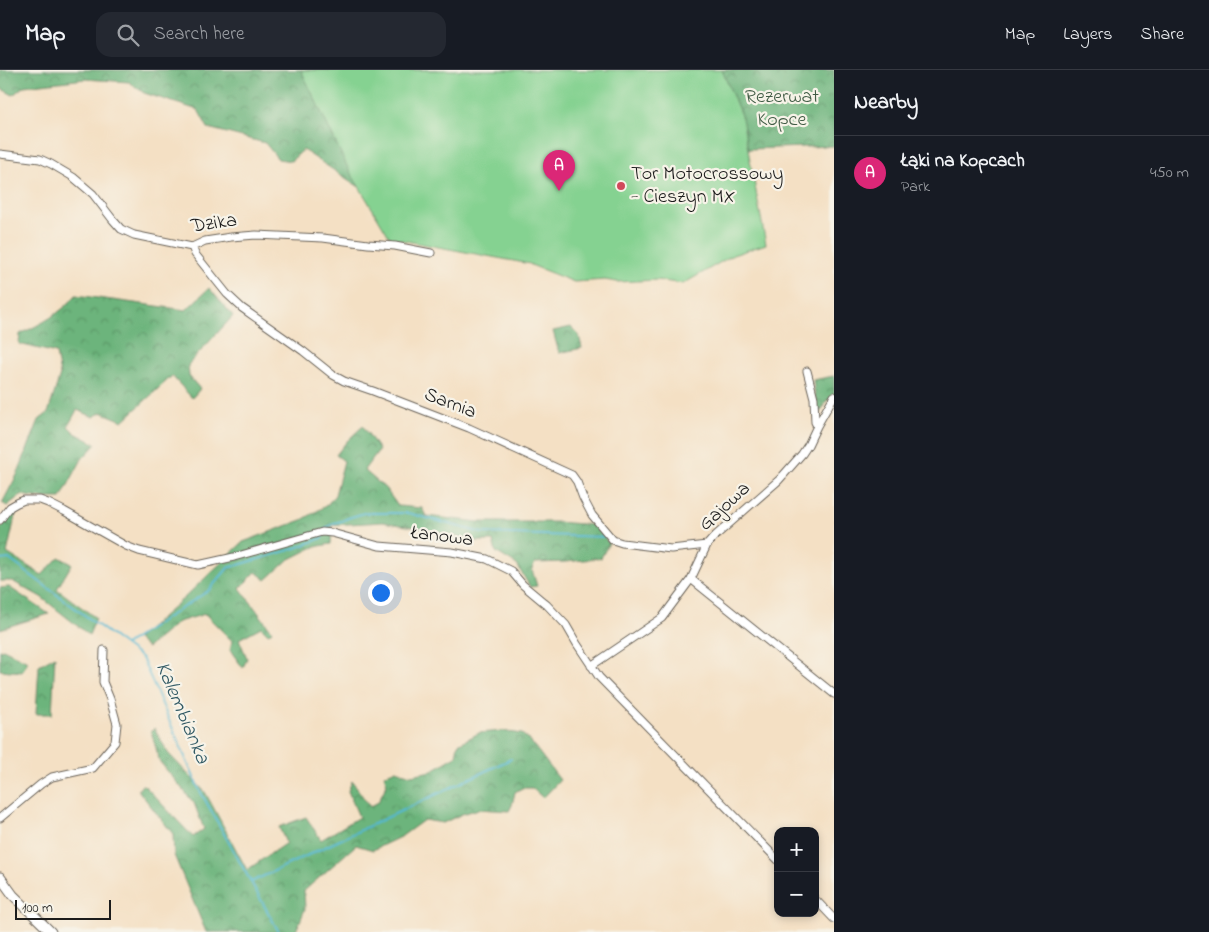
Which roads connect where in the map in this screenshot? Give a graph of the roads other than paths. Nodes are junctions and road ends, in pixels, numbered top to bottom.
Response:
1 (0, 154) edge
2 (192, 247) junction
3 (431, 253) dead end
4 (807, 371) dead end
5 (834, 396) edge
6 (817, 426) junction
7 (0, 520) edge
8 (707, 545) junction
9 (692, 579) junction
10 (104, 650) dead end
11 (591, 666) junction
12 (834, 694) edge
13 (0, 818) edge
14 (774, 856) edge
15 (0, 877) edge
16 (819, 903) edge
17 (834, 919) edge
18 (51, 932) edge

1 - 2 street, Dzika
2 - 3 street, Dzika
2 - 8 street, Sarnia
4 - 6 street
5 - 6 street, Gajowa
6 - 8 street, Gajowa
7 - 11 street, Łanowa
8 - 9 street, Gajowa
9 - 11 street, Gajowa
9 - 12 street
10 - 13 street
11 - 14 street, Łanowa
15 - 18 street
16 - 17 street

